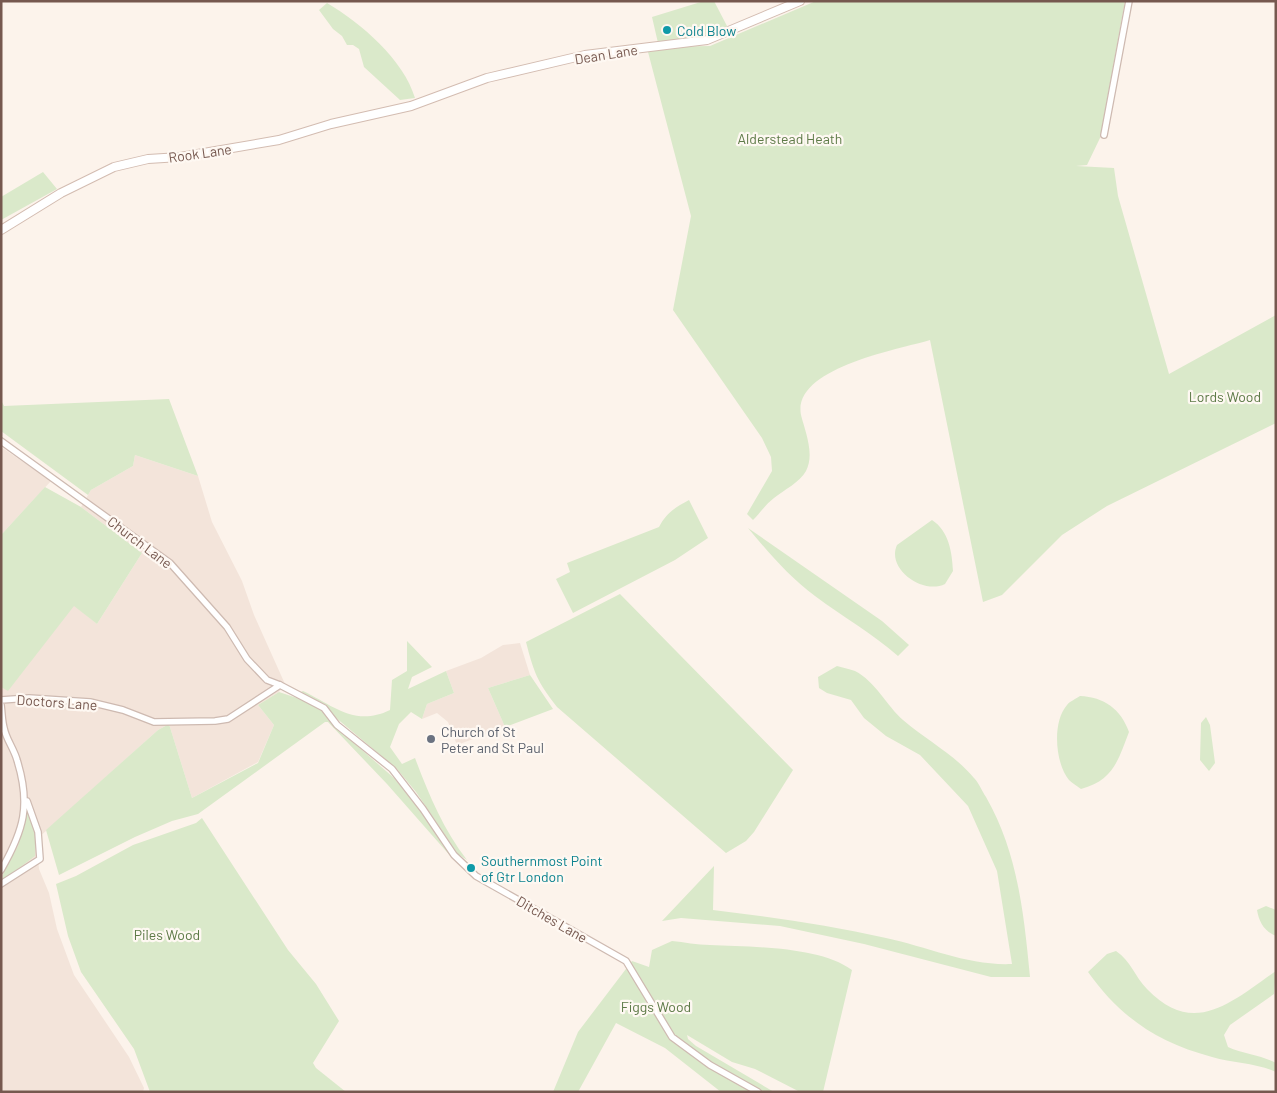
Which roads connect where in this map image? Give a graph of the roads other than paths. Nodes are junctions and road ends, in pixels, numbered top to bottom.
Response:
1 (800, 1) edge
2 (1129, 1) edge
3 (411, 106) joint
4 (1104, 135) dead end
5 (1, 230) edge
6 (1, 441) edge
7 (280, 685) junction
8 (1, 700) edge
9 (1, 705) edge
10 (26, 799) junction
11 (1, 870) edge
12 (1, 884) edge
13 (758, 1092) edge

1 - 3 main road, Dean Lane
2 - 4 street
3 - 5 main road, Rook Lane
6 - 7 street, Church Lane
7 - 8 street, Doctors Lane
7 - 13 street, Ditches Lane
9 - 10 street
10 - 11 street
10 - 12 street

